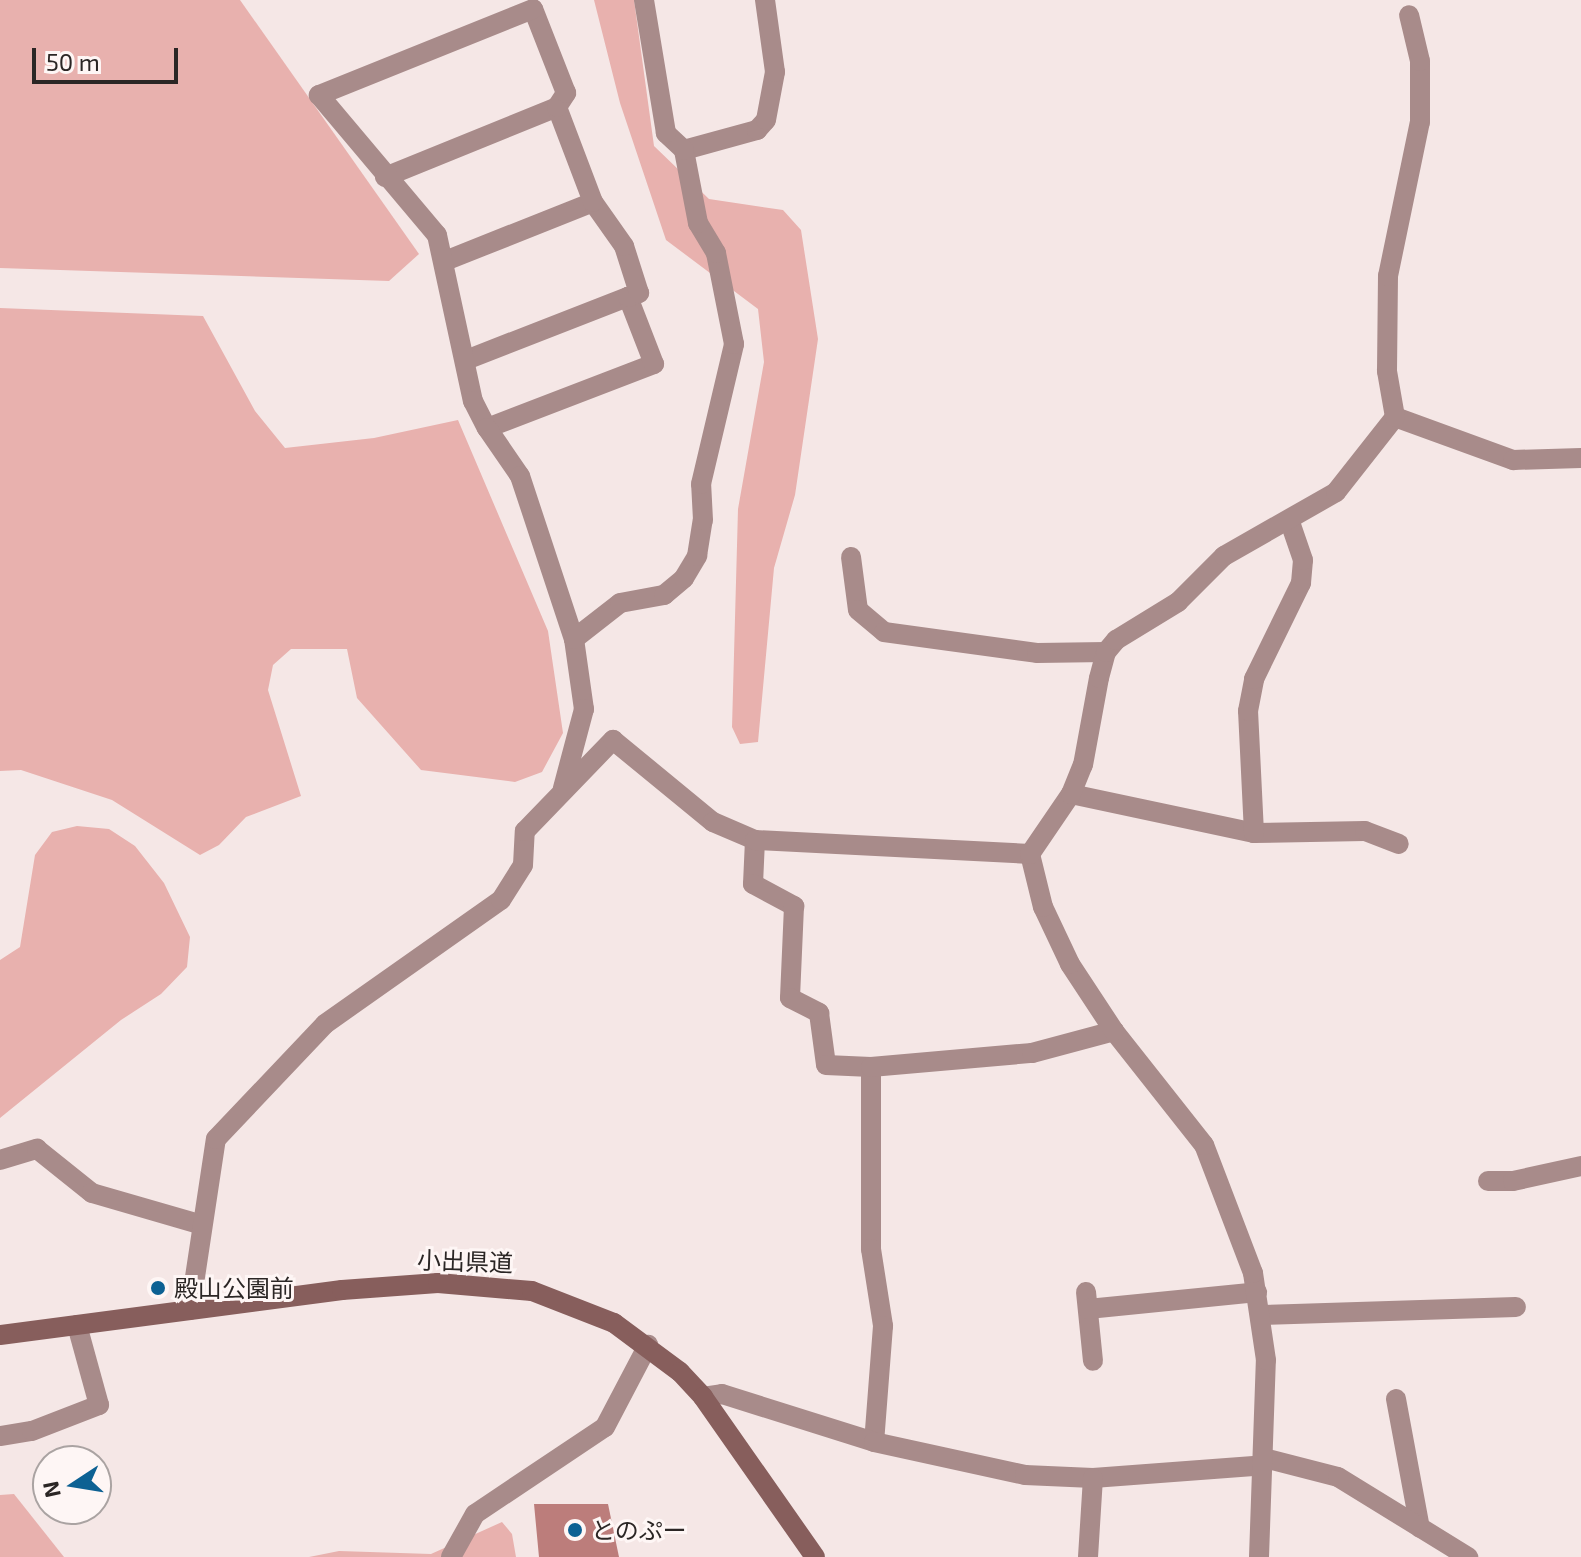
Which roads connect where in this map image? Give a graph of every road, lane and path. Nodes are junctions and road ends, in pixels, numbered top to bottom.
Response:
1 (644, 0) edge
2 (765, 0) edge
3 (1409, 15) dead end
4 (557, 107) junction
5 (684, 150) junction
6 (385, 177) junction
7 (593, 202) junction
8 (445, 261) junction
9 (628, 297) junction
10 (466, 360) junction
11 (1395, 417) junction
12 (487, 428) junction
13 (1581, 458) edge
14 (1290, 522) junction
15 (851, 557) dead end
16 (574, 639) junction
17 (1106, 652) junction
18 (563, 788) junction
19 (1071, 794) junction
20 (1254, 833) junction
21 (755, 840) junction
22 (1399, 844) dead end
23 (1030, 854) junction
24 (1114, 1031) junction
25 (871, 1067) junction
26 (0, 1160) edge
27 (1581, 1166) edge
28 (1488, 1181) dead end
29 (199, 1224) junction
30 (1257, 1292) junction
31 (1516, 1307) dead end
32 (190, 1310) junction
33 (1261, 1315) junction
34 (77, 1325) junction
35 (0, 1335) edge
36 (648, 1345) junction
37 (1093, 1361) dead end
38 (703, 1397) junction
39 (1396, 1399) dead end
40 (0, 1436) edge
41 (874, 1442) junction
42 (1264, 1462) junction
43 (1093, 1478) junction
44 (1420, 1528) junction
45 (451, 1557) edge
46 (815, 1557) edge
47 (1088, 1557) edge
48 (1259, 1557) edge
49 (1468, 1557) edge

1 - 5 street
2 - 5 street
3 - 11 street
4 - 6 street
4 - 6 street
4 - 7 street
5 - 16 street
6 - 8 street
7 - 8 street
7 - 9 street
8 - 10 street
9 - 10 street
9 - 12 street
10 - 12 street
11 - 13 street
11 - 14 street
12 - 16 street
14 - 17 street
14 - 20 street
15 - 17 street
16 - 18 street
17 - 19 street
18 - 21 street
18 - 29 street
19 - 20 street
19 - 23 street
20 - 22 street
21 - 23 street
21 - 25 street
23 - 24 street
24 - 25 street
24 - 30 street
25 - 41 street
26 - 29 street
27 - 28 street
29 - 32 street
30 - 33 street
30 - 37 street
31 - 33 street
32 - 34 main road, 小出県道
32 - 36 main road, 小出県道
33 - 42 street
34 - 35 main road, 小出県道
34 - 40 street
36 - 38 main road, 小出県道
36 - 45 street
38 - 41 street
38 - 46 main road, 小出県道
39 - 44 street
41 - 43 street
42 - 43 street
42 - 44 street
42 - 48 street
43 - 47 street
44 - 49 street

